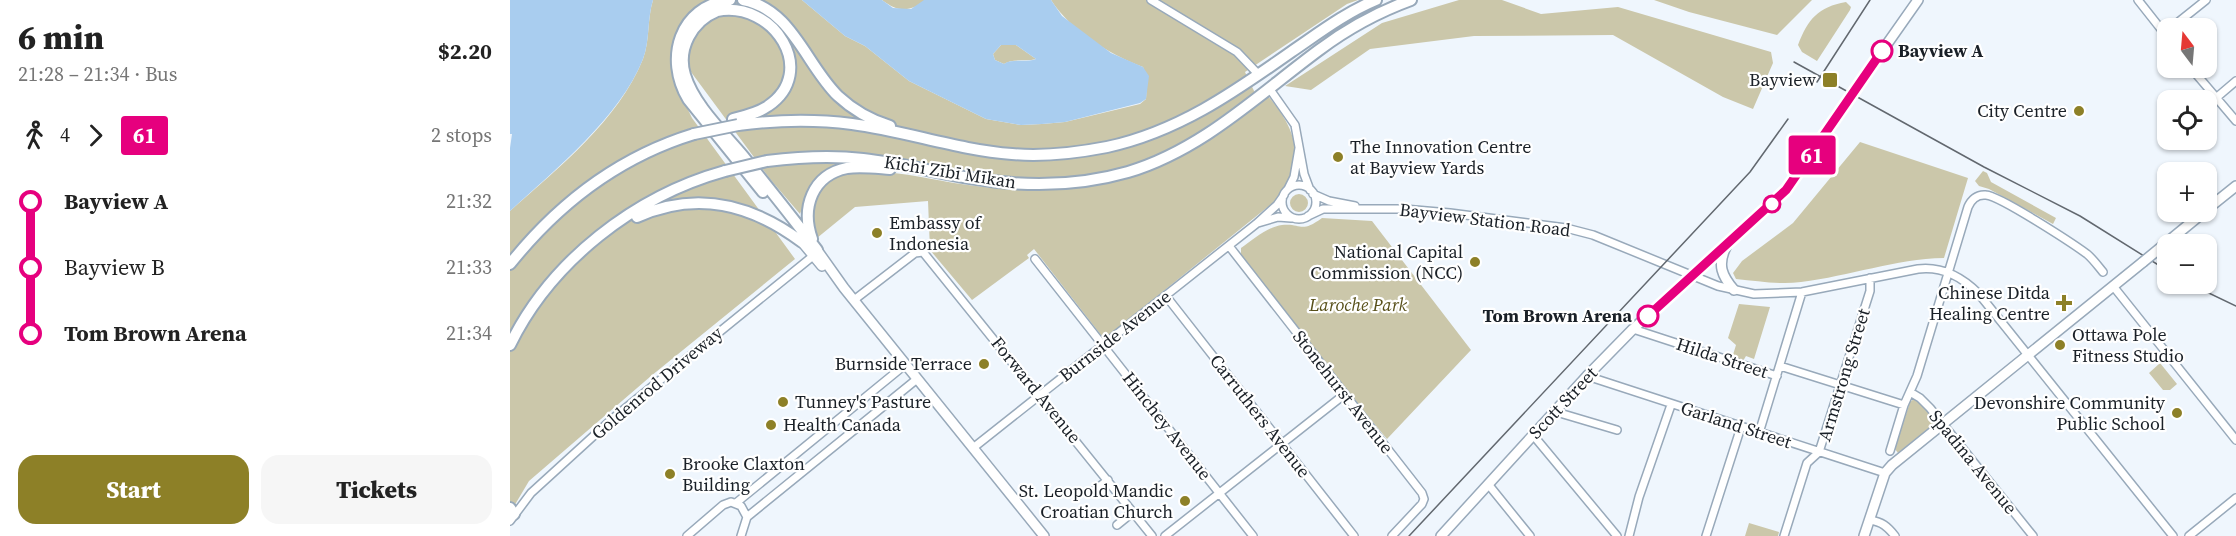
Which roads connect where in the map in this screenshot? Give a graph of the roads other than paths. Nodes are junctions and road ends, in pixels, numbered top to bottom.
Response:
1 (730, 0) edge
2 (743, 0) edge
3 (1151, 0) edge
4 (1376, 0) edge
5 (1411, 0) edge
6 (1918, 0) edge
7 (2138, 0) edge
8 (2206, 0) edge
9 (2185, 18) edge
10 (2157, 21) edge
11 (1259, 75) junction
12 (2200, 78) edge
13 (2236, 81) edge
14 (1269, 88) junction
15 (2210, 90) edge
16 (2217, 97) edge
17 (2217, 99) edge
18 (2236, 121) edge
19 (736, 122) junction
20 (1300, 145) junction
21 (965, 147) junction
22 (971, 178) junction
23 (2236, 186) edge
24 (1312, 192) junction
25 (1285, 194) junction
26 (2217, 201) edge
27 (1367, 208) junction
28 (1308, 216) junction
29 (1293, 218) junction
30 (2192, 222) edge
31 (1256, 224) junction
32 (609, 229) junction
33 (1731, 240) junction
34 (802, 242) junction
35 (1229, 246) junction
36 (815, 253) junction
37 (1035, 259) dead end
38 (510, 264) edge
39 (1949, 272) junction
40 (2103, 272) dead end
41 (1691, 276) junction
42 (1870, 278) junction
43 (2113, 286) junction
44 (1734, 290) junction
45 (1802, 292) junction
46 (1166, 296) junction
47 (854, 300) junction
48 (1633, 329) junction
49 (510, 345) edge
50 (1103, 345) junction
51 (2027, 354) junction
52 (906, 364) junction
53 (1780, 366) junction
54 (1587, 376) junction
55 (1777, 376) junction
56 (917, 379) junction
57 (1840, 385) junction
58 (1910, 392) junction
59 (1345, 394) junction
60 (1040, 395) junction
61 (1671, 405) junction
62 (1904, 405) junction
63 (1557, 409) junction
64 (1942, 424) junction
65 (1741, 427) junction
66 (1617, 430) dead end
67 (1759, 433) junction
68 (1533, 435) junction
69 (2236, 440) edge
70 (1281, 444) junction
71 (973, 448) junction
72 (1890, 451) dead end
73 (1820, 452) junction
74 (1885, 473) junction
75 (1108, 480) junction
76 (1488, 484) junction
77 (1091, 493) dead end
78 (1219, 493) junction
79 (2236, 498) edge
80 (736, 503) junction
81 (1133, 512) junction
82 (511, 514) edge
83 (747, 517) junction
84 (1870, 520) junction
85 (1117, 525) dead end
86 (743, 535) edge
87 (687, 536) edge
88 (1044, 536) edge
89 (1152, 536) edge
90 (1165, 536) edge
91 (1253, 536) edge
92 (1354, 536) edge
93 (1392, 536) edge
94 (1442, 536) edge
95 (1530, 536) edge
96 (1617, 536) edge
97 (1629, 536) edge
98 (1706, 536) edge
99 (1784, 536) edge
100 (1864, 536) edge
101 (1895, 536) edge
102 (2033, 536) edge
103 (2174, 536) edge
104 (2189, 536) edge

1 - 34 highway
2 - 21 highway
3 - 11 street
4 - 11 highway, Kichi Zībī Mīkan
5 - 14 highway, Kichi Zībī Mīkan
6 - 33 main road, Scott Street, bridge
7 - 10 street
8 - 9 street
11 - 14 highway
11 - 21 highway, Kichi Zībī Mīkan
12 - 15 street
13 - 16 street
14 - 20 street
14 - 22 highway, Kichi Zībī Mīkan
17 - 18 street
19 - 21 highway, Kichi Zībī Mīkan
19 - 36 highway
19 - 38 highway, Kichi Zībī Mīkan, bridge
20 - 24 street
20 - 25 street
22 - 32 highway, Kichi Zībī Mīkan, bridge
22 - 36 highway
23 - 26 main road
24 - 25 street
24 - 27 street, Bayview Station Road
24 - 28 street
25 - 29 street
25 - 31 street, Burnside Avenue
27 - 28 street, Bayview Station Road
27 - 41 street, Bayview Station Road
28 - 29 street
29 - 31 street, Burnside Avenue
30 - 43 main road, bridge
31 - 35 street, Burnside Avenue
32 - 34 highway
32 - 49 highway, Kichi Zībī Mīkan
33 - 41 main road, Scott Street
33 - 44 main road
34 - 36 main road
35 - 46 street, Burnside Avenue
35 - 59 street, Stonehurst Avenue
36 - 47 main road
36 - 82 street, Goldenrod Driveway
37 - 50 street, Hinchey Avenue
39 - 40 street
39 - 42 street, Bayview Station Road
39 - 51 street
39 - 58 street
41 - 44 street, Bayview Station Road
41 - 48 main road, Scott Street
42 - 45 street, Bayview Station Road
42 - 57 street, Armstrong Street
43 - 51 main road
43 - 69 street
44 - 45 street, Bayview Station Road
45 - 53 street
46 - 50 street, Burnside Avenue
46 - 70 street, Carruthers Avenue
47 - 52 main road
47 - 60 street, Forward Avenue
48 - 54 main road, Scott Street
48 - 55 street, Hilda Street
50 - 60 street, Burnside Avenue
50 - 78 street, Hinchey Avenue
51 - 64 main road
51 - 103 street
52 - 56 main road
52 - 80 street
53 - 55 street
53 - 57 street, Hilda Street
54 - 61 street, Garland Street
54 - 63 main road, Scott Street
55 - 67 street
56 - 71 main road
56 - 83 street
57 - 62 street, Hilda Street
57 - 73 street, Armstrong Street
58 - 62 street
58 - 64 street, Spadina Avenue
59 - 70 street
59 - 93 street, Stonehurst Avenue
60 - 71 street, Burnside Avenue
60 - 75 street, Forward Avenue
61 - 65 street, Garland Street
61 - 97 street
62 - 72 street
63 - 66 street
63 - 68 main road, Scott Street
64 - 74 main road
64 - 102 street, Spadina Avenue
65 - 67 street, Garland Street
65 - 98 street
67 - 73 street, Garland Street
68 - 76 main road, Scott Street
68 - 96 street
70 - 78 street
70 - 92 street, Carruthers Avenue
71 - 88 main road
73 - 74 street, Garland Street
73 - 99 street, Armstrong Street
74 - 84 main road
75 - 77 street
75 - 81 street, Forward Avenue
76 - 94 main road, Scott Street
76 - 95 street
78 - 90 street
78 - 91 street, Hinchey Avenue
79 - 104 street
80 - 83 street
80 - 87 street
81 - 85 street
81 - 89 street, Forward Avenue
83 - 86 street
84 - 100 main road
84 - 101 street

